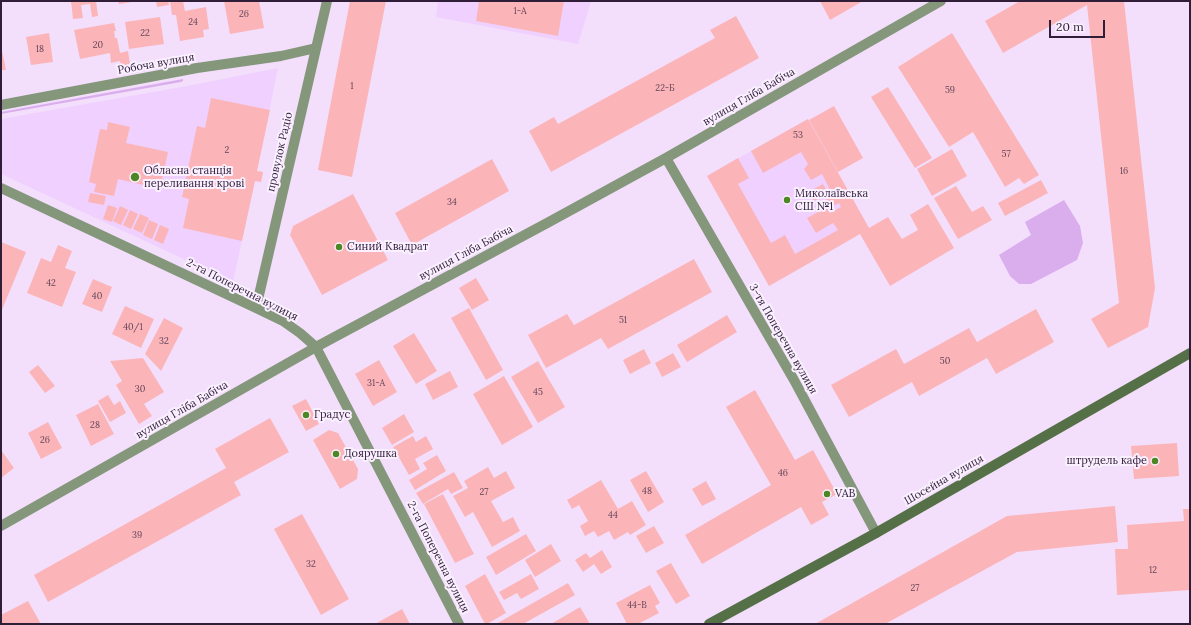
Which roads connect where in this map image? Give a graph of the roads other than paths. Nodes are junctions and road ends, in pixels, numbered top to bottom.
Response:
1 (327, 1) edge
2 (941, 1) edge
3 (316, 48) junction
4 (1, 105) edge
5 (666, 158) junction
6 (1, 188) edge
7 (256, 308) junction
8 (316, 347) junction
9 (1190, 353) edge
10 (1, 526) edge
11 (876, 533) junction
12 (459, 624) edge
13 (709, 624) edge

1 - 3 street, провулок Радіо
2 - 5 street, вулиця Гліба Бабіча
3 - 4 street, Робоча вулиця
3 - 7 street, провулок Радіо
5 - 8 street, вулиця Гліба Бабіча
5 - 11 street, 3-тя Поперечна вулиця
6 - 7 street, 2-га Поперечна вулиця
7 - 8 street, 2-га Поперечна вулиця
8 - 10 street, вулиця Гліба Бабіча
8 - 12 street, 2-га Поперечна вулиця
9 - 11 street, Шосейна вулиця
11 - 13 street, Шосейна вулиця

